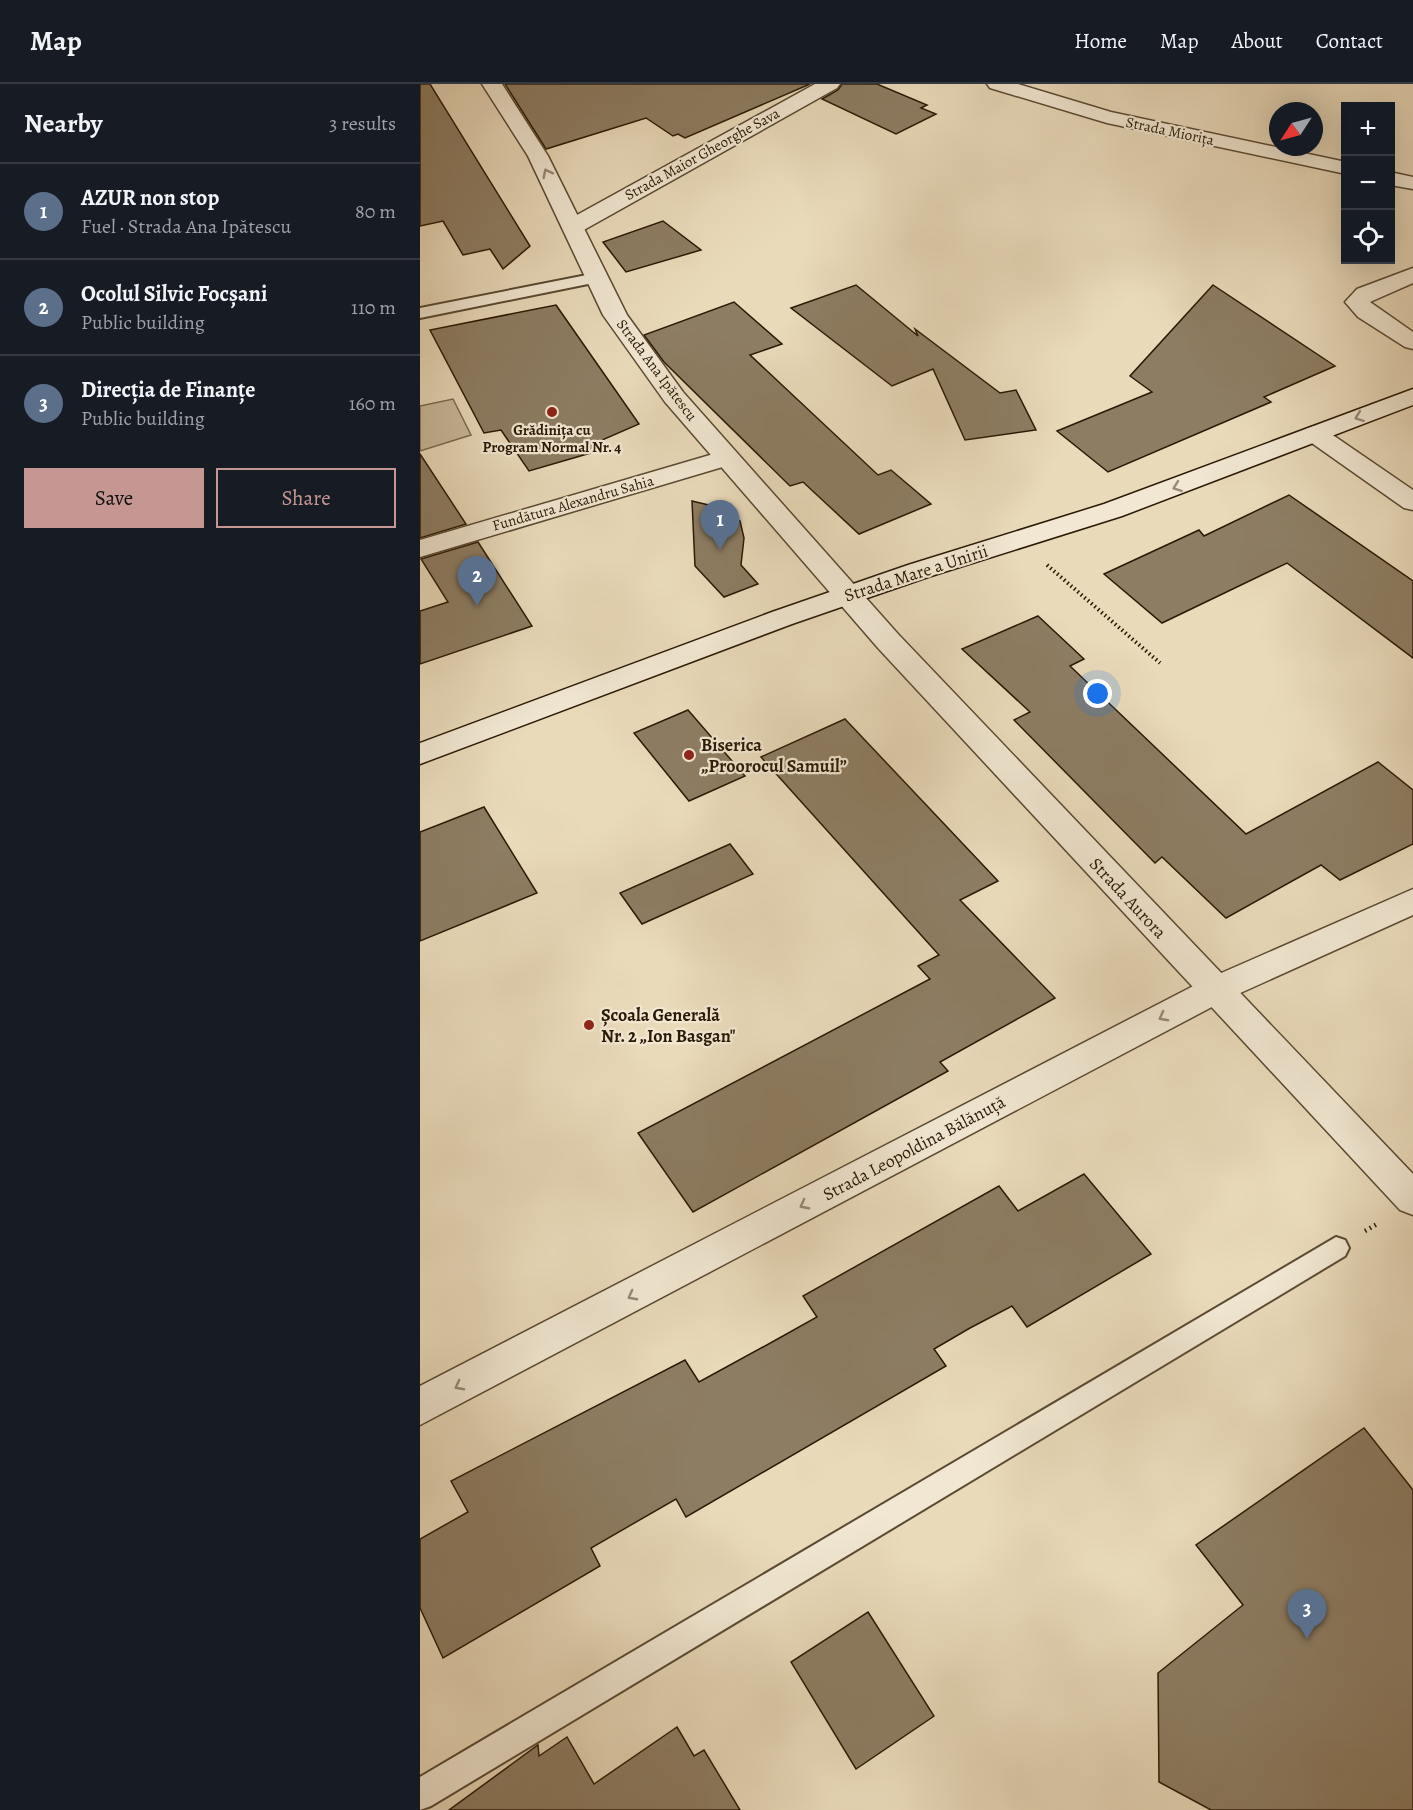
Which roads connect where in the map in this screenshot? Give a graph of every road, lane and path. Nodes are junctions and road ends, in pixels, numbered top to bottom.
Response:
1 (492, 84) edge
2 (830, 84) edge
3 (997, 84) edge
4 (1341, 167) edge
5 (574, 226) junction
6 (1413, 275) edge
7 (597, 278) junction
8 (420, 313) edge
9 (1413, 342) edge
10 (1413, 396) edge
11 (1315, 435) junction
12 (727, 458) junction
13 (1413, 502) edge
14 (1018, 540) junction
15 (420, 549) edge
16 (846, 596) junction
17 (1160, 663) dead end
18 (420, 754) edge
19 (1413, 901) edge
20 (1215, 990) junction
21 (1413, 1199) edge
22 (1384, 1220) dead end
23 (1336, 1248) joint
24 (420, 1406) edge
25 (420, 1795) edge

5 -> 1 street, Strada Ana Ipătescu
2 - 5 street, Strada Maior Gheorghe Sava
3 - 4 street, Strada Miorița
5 - 7 street, Strada Ana Ipătescu
6 - 9 street
7 - 8 lane
7 - 12 street, Strada Ana Ipătescu
10 -> 11 street, Strada Mare a Unirii
11 - 13 street
11 -> 14 street, Strada Mare a Unirii
12 - 15 street, Fundătura Alexandru Sahia
12 - 16 street, Strada Ana Ipătescu
14 - 16 street, Strada Mare a Unirii
14 - 17 path
16 - 18 street, Strada Mare a Unirii
16 - 20 street, Strada Aurora
19 - 20 street, Strada Leopoldina Bălănuță
20 - 21 street, Strada Aurora
20 -> 24 street, Strada Leopoldina Bălănuță
22 - 23 path
23 - 25 lane

